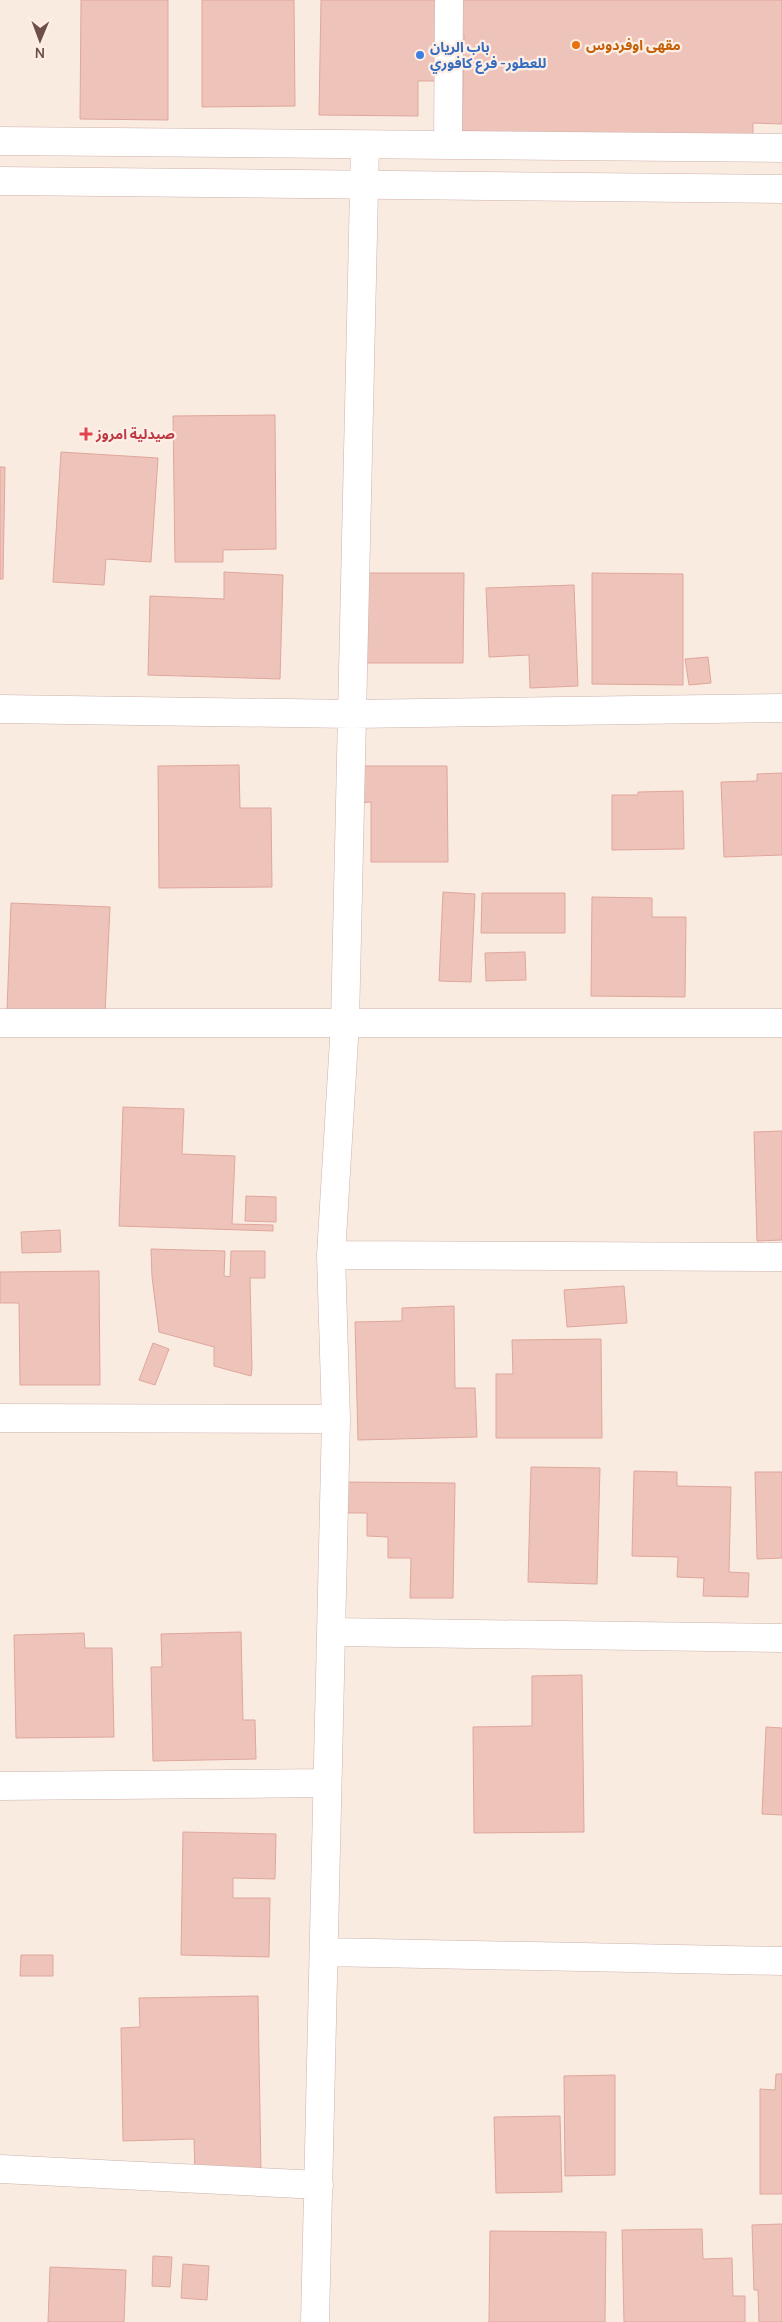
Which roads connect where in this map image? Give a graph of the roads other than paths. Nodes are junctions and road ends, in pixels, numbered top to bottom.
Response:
1 (449, 0) edge
2 (0, 141) edge
3 (448, 144) junction
4 (365, 146) junction
5 (782, 148) edge
6 (0, 181) edge
7 (364, 185) junction
8 (782, 189) edge
9 (782, 708) edge
10 (0, 709) edge
11 (352, 714) junction
12 (0, 1023) edge
13 (345, 1023) junction
14 (782, 1023) edge
15 (331, 1255) junction
16 (782, 1257) edge
17 (0, 1418) edge
18 (336, 1419) junction
19 (331, 1632) junction
20 (782, 1638) edge
21 (327, 1783) junction
22 (0, 1786) edge
23 (324, 1952) junction
24 (782, 1961) edge
25 (0, 2169) edge
26 (319, 2185) junction
27 (315, 2322) edge

1 - 3 street
2 - 4 street
3 - 4 street
3 - 5 street
4 - 7 street
6 - 7 street
7 - 8 street
7 - 11 street
9 - 11 street
10 - 11 street
11 - 13 street
12 - 13 street
13 - 14 street
13 - 15 street
15 - 16 street
15 - 18 street
17 - 18 street
18 - 19 street
19 - 20 street
19 - 21 street
21 - 22 street
21 - 23 street
23 - 24 street
23 - 26 street
25 - 26 street
26 - 27 street

